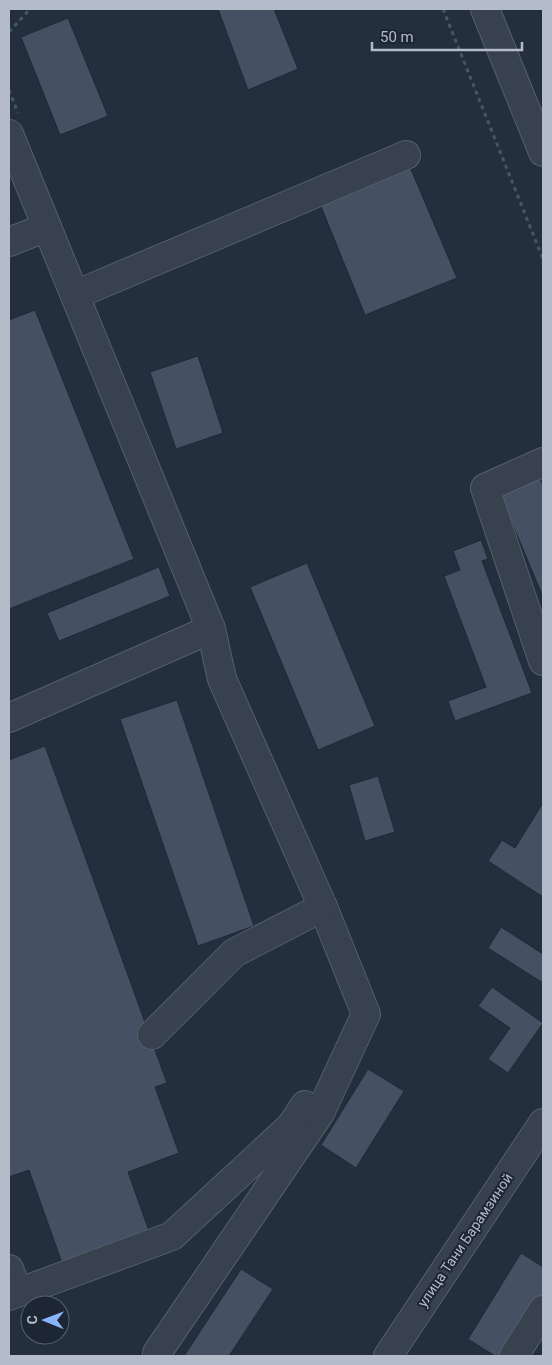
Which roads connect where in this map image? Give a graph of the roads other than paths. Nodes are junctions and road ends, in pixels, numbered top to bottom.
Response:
1 (485, 9) edge
2 (9, 134) edge
3 (543, 152) edge
4 (406, 156) dead end
5 (47, 227) junction
6 (9, 242) edge
7 (75, 295) junction
8 (543, 462) edge
9 (211, 629) junction
10 (543, 661) edge
11 (9, 718) edge
12 (323, 907) junction
13 (366, 1014) junction
14 (152, 1035) dead end
15 (543, 1123) edge
16 (12, 1286) edge
17 (543, 1310) edge
18 (156, 1353) dead end
19 (388, 1356) edge
20 (514, 1356) edge

1 - 3 street
2 - 5 street
4 - 7 street
5 - 6 street
5 - 7 street
7 - 9 street
8 - 10 street
9 - 11 street
9 - 12 street
12 - 13 street
12 - 14 street
13 - 16 street
13 - 18 street
15 - 19 street, улица Тани Барамзиной
17 - 20 street

